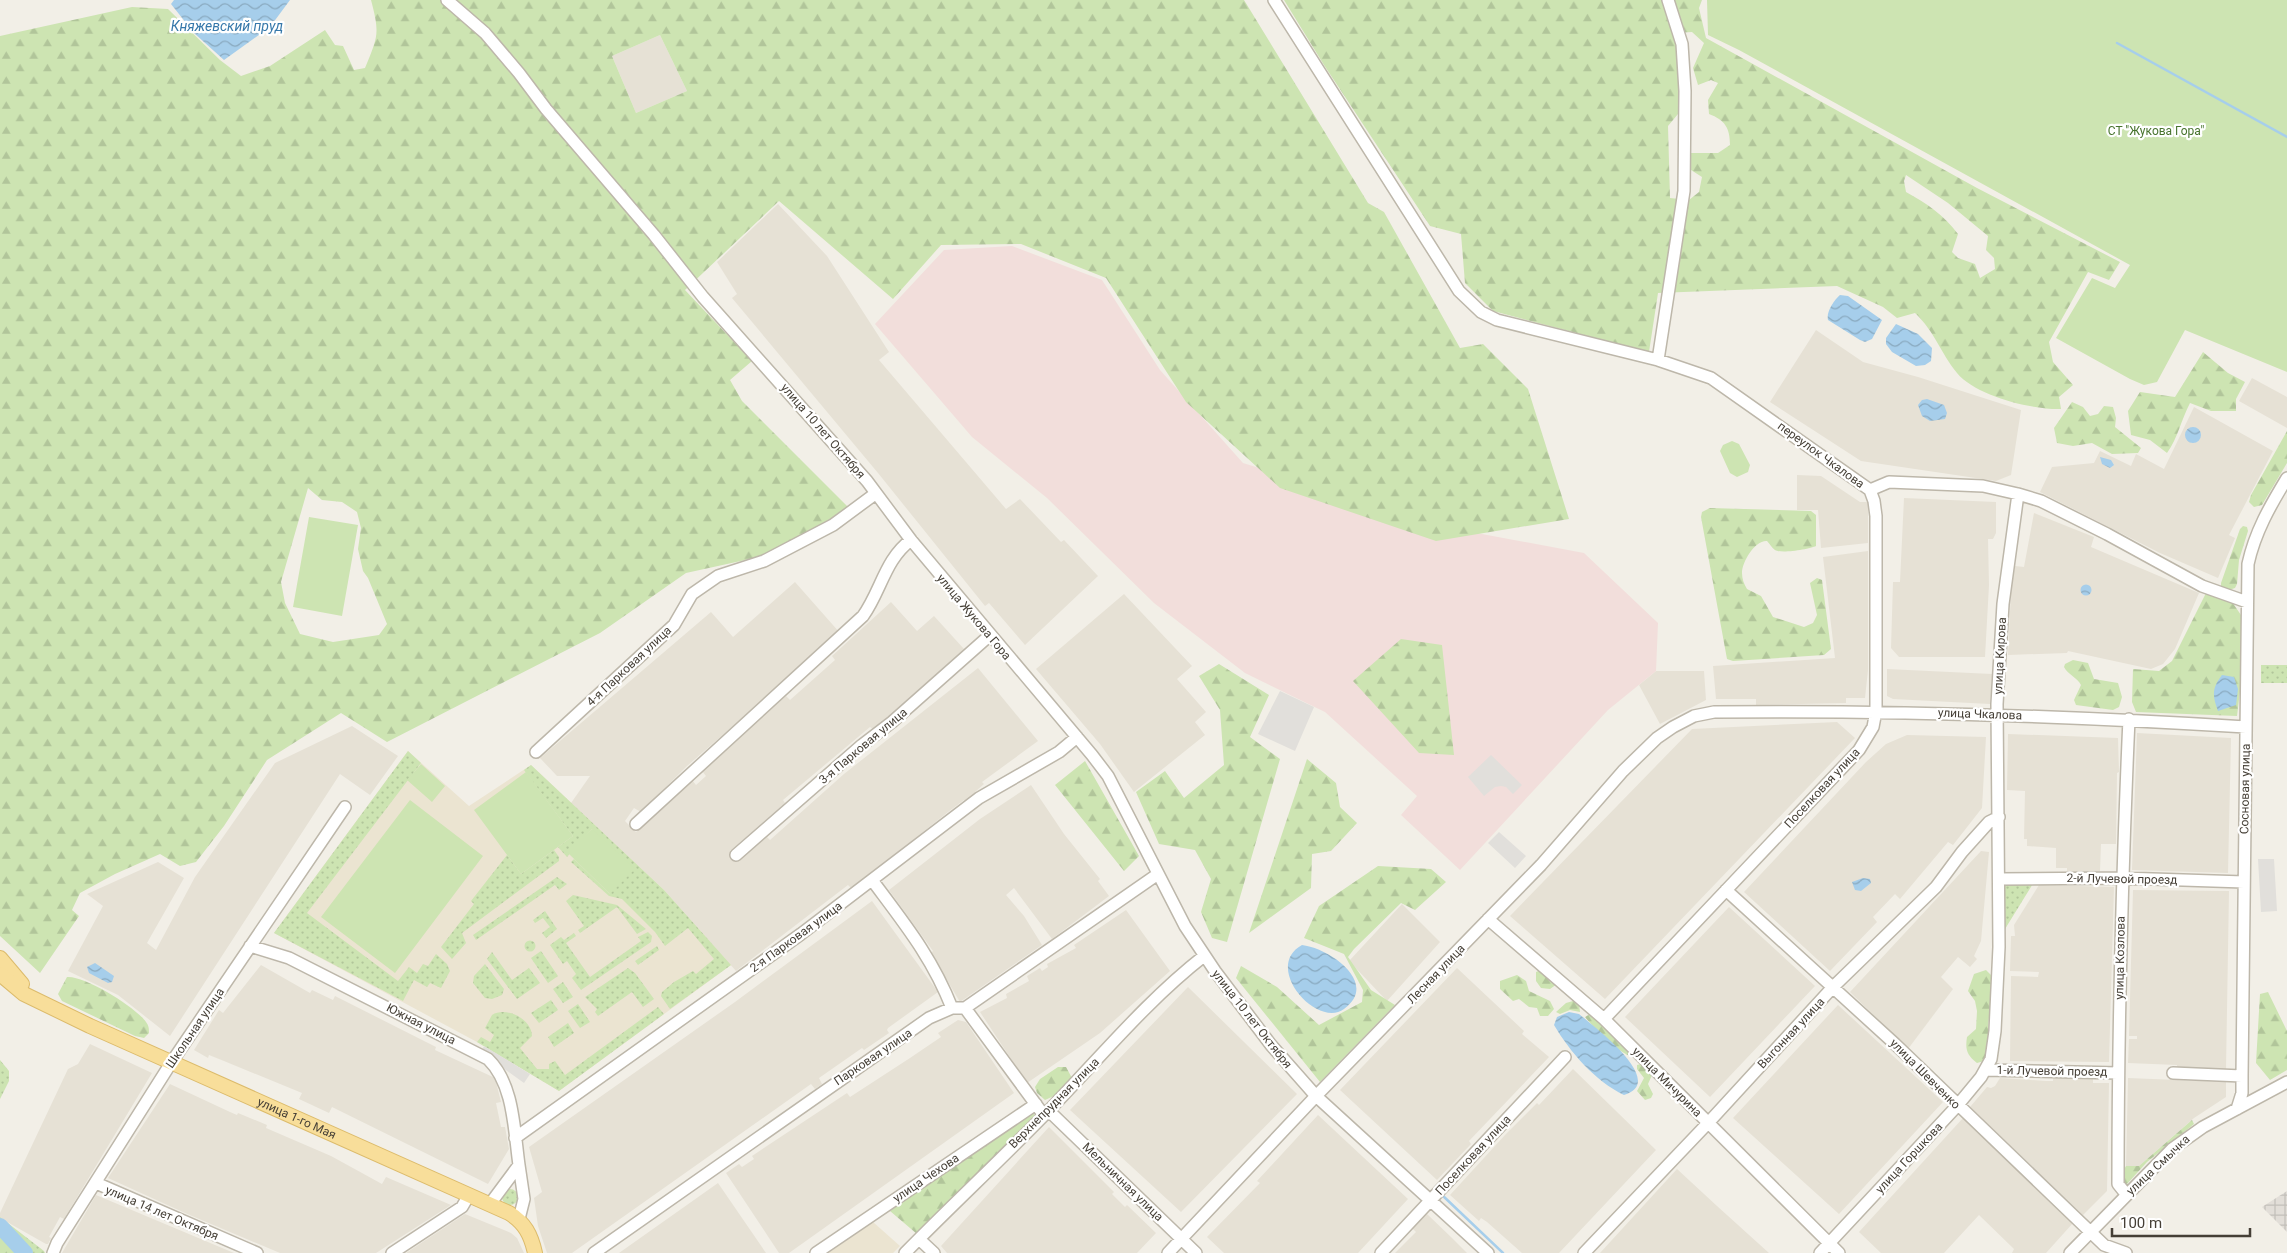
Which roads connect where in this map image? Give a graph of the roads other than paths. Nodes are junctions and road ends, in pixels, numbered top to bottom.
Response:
1 (447, 0) edge
2 (1274, 0) edge
3 (1668, 0) edge
4 (1658, 360) junction
5 (2287, 478) edge
6 (1870, 490) junction
7 (875, 494) junction
8 (2018, 494) junction
9 (911, 540) junction
10 (2247, 602) junction
11 (989, 636) junction
12 (1876, 711) junction
13 (1714, 712) joint
14 (1997, 714) junction
15 (2128, 719) junction
16 (2246, 726) junction
17 (1077, 737) junction
18 (536, 752) dead end
19 (345, 808) dead end
20 (1999, 817) junction
21 (636, 824) dead end
22 (736, 855) dead end
23 (1158, 874) junction
24 (2122, 878) junction
25 (2000, 879) junction
26 (872, 880) junction
27 (2244, 882) junction
28 (1726, 890) junction
29 (1488, 919) junction
30 (250, 946) junction
31 (1204, 956) junction
32 (0, 958) edge
33 (0, 974) edge
34 (1833, 987) junction
35 (40, 1002) junction
36 (952, 1008) junction
37 (964, 1008) junction
38 (1604, 1019) junction
39 (1565, 1057) dead end
40 (171, 1063) junction
41 (1986, 1070) junction
42 (2118, 1073) junction
43 (2172, 1073) dead end
44 (2242, 1076) junction
45 (2287, 1082) edge
46 (1316, 1096) junction
47 (1036, 1104) junction
48 (1957, 1106) junction
49 (2237, 1108) junction
50 (1046, 1113) junction
51 (1709, 1122) junction
52 (515, 1138) junction
53 (519, 1165) junction
54 (96, 1183) junction
55 (2126, 1194) junction
56 (469, 1195) junction
57 (1431, 1201) junction
58 (490, 1204) junction
59 (519, 1219) junction
60 (2091, 1231) junction
61 (919, 1239) junction
62 (1181, 1239) junction
63 (1829, 1243) junction
64 (53, 1253) edge
65 (257, 1253) edge
66 (392, 1253) edge
67 (535, 1253) edge
68 (594, 1253) edge
69 (816, 1253) edge
70 (906, 1253) edge
71 (934, 1253) edge
72 (1168, 1253) edge
73 (1196, 1253) edge
74 (1381, 1253) edge
75 (1488, 1253) edge
76 (1584, 1253) edge
77 (1820, 1253) edge
78 (1839, 1253) edge
79 (2070, 1253) edge
80 (2126, 1253) edge

1 - 7 street, улица 10 лет Октября
2 - 4 street, переулок Чкалова
3 - 4 street
4 - 6 street, переулок Чкалова
5 - 10 street, Сосновая улица
6 - 8 street, переулок Чкалова
6 - 12 street, Поселковая улица
7 - 9 street, улица Жукова Гора
7 - 18 street, 4-я Парковая улица
8 - 10 street, переулок Чкалова
8 - 14 street, улица Кирова
9 - 11 street, улица Жукова Гора
9 - 21 street
10 - 16 street, Сосновая улица
11 - 17 street, улица Жукова Гора
11 - 22 street, 3-я Парковая улица
12 - 13 street, улица Чкалова
12 - 14 street, улица Чкалова
12 - 28 street, Поселковая улица
13 - 29 street, Лесная улица
14 - 15 street, улица Чкалова
14 - 20 street, улица Кирова
15 - 16 street, улица Чкалова
15 - 24 street, улица Козлова
16 - 27 street, Сосновая улица
17 - 23 street, улица 10 лет Октября
17 - 26 street, 2-я Парковая улица
19 - 30 street, Школьная улица
20 - 25 street, улица Кирова
20 - 34 street, Выгонная улица
23 - 31 street, улица 10 лет Октября
23 - 37 street
24 - 25 street, 2-й Лучевой проезд
24 - 27 street, 2-й Лучевой проезд
24 - 42 street, улица Козлова
25 - 41 street, улица Горшкова
26 - 36 street
26 - 52 street, 2-я Парковая улица
27 - 44 street, Сосновая улица
28 - 34 street, улица Шевченко
28 - 38 street, Поселковая улица
29 - 38 street, улица Мичурина
29 - 46 street, Лесная улица
30 - 40 street, Школьная улица
30 - 52 street, Южная улица
31 - 46 street, улица 10 лет Октября
31 - 50 street, Верхнепрудная улица
32 - 35 main road, улица 1-го Мая
33 - 35 main road, улица 1-го Мая
34 - 48 street, улица Шевченко
34 - 51 street, Выгонная улица
35 - 40 main road, улица 1-го Мая
36 - 37 street, Парковая улица
36 - 68 street, Парковая улица
37 - 47 street, Мельничная улица
38 - 51 street, улица Мичурина
39 - 57 street, Поселковая улица
40 - 54 street, Школьная улица
40 - 56 main road, улица 1-го Мая
41 - 42 street, 1-й Лучевой проезд
41 - 48 street, улица Горшкова
42 - 55 street, улица Козлова
43 - 44 street
44 - 49 street, Сосновая улица
45 - 49 street, улица Смычка
46 - 57 street, улица 10 лет Октября
46 - 62 street, Лесная улица
47 - 50 street, Мельничная улица
47 - 69 street, улица Чехова
48 - 60 street, улица Шевченко
48 - 63 street, улица Горшкова
49 - 55 street, улица Смычка
50 - 61 street, Верхнепрудная улица
50 - 62 street, Мельничная улица
51 - 63 street, улица Мичурина
51 - 76 street, Выгонная улица
52 - 53 street, Южная улица
53 - 58 street
53 - 59 street, Южная улица
54 - 64 street, Школьная улица
54 - 65 street, улица 14 лет Октября
55 - 60 street, улица Смычка
56 - 58 main road, улица 1-го Мая
56 - 66 street
57 - 74 street, Поселковая улица
57 - 75 street, улица 10 лет Октября
58 - 59 main road, улица 1-го Мая
59 - 67 main road
60 - 79 street, улица Смычка
60 - 80 street, улица Шевченко
61 - 70 street, Верхнепрудная улица
61 - 71 street
62 - 72 street, Лесная улица
62 - 73 street, Мельничная улица
63 - 77 street, улица Горшкова
63 - 78 street, улица Мичурина

